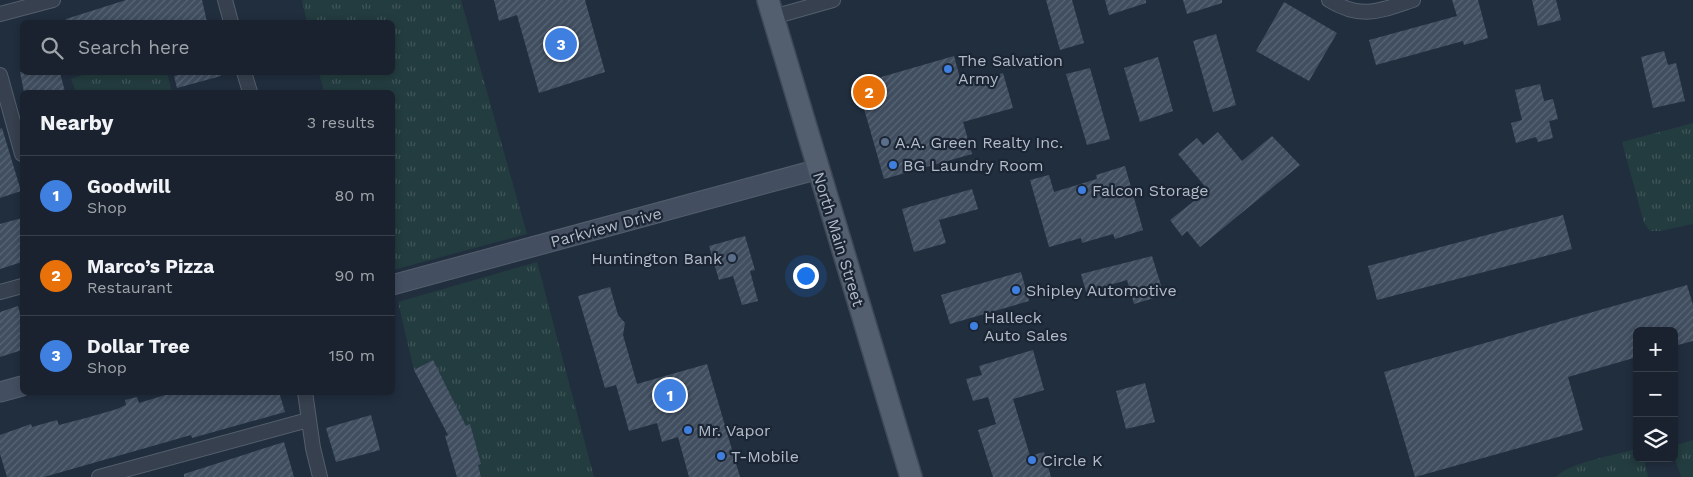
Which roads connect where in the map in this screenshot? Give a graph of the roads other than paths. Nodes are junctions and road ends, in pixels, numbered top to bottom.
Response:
1 (53, 0) edge
2 (225, 0) edge
3 (833, 0) edge
4 (1329, 0) edge
5 (1412, 0) edge
6 (770, 8) edge
7 (0, 14) edge
8 (230, 20) edge
9 (0, 75) edge
10 (245, 75) edge
11 (249, 90) edge
12 (20, 147) edge
13 (819, 169) junction
14 (395, 284) edge
15 (20, 287) edge
16 (0, 292) edge
17 (20, 387) edge
18 (0, 392) edge
19 (306, 395) edge
20 (308, 420) junction
21 (99, 477) edge
22 (320, 477) edge
23 (911, 477) edge

1 - 7 street
2 - 8 street
3 - 6 street
4 - 5 street
6 - 13 main road, North Main Street
9 - 12 street
10 - 11 street
13 - 14 street, Parkview Drive
13 - 23 main road, North Main Street
15 - 16 street
17 - 18 street
19 - 20 street
20 - 21 street
20 - 22 street

